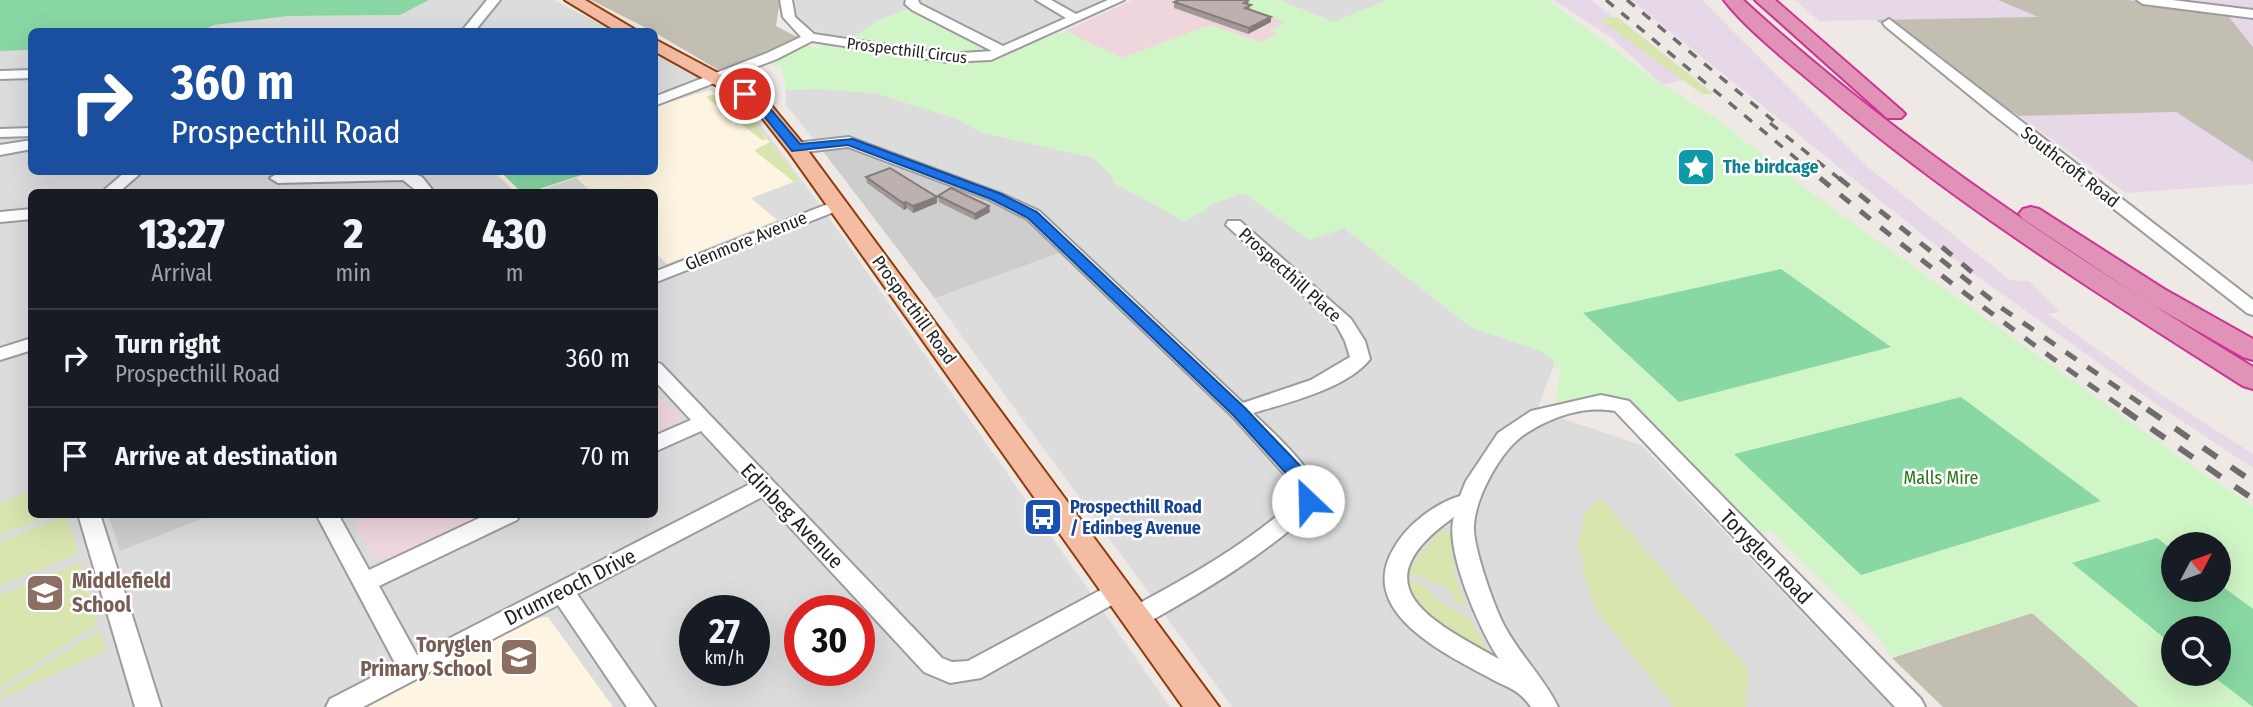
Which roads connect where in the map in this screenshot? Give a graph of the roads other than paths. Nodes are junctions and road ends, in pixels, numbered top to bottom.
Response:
1 (494, 0) edge
2 (573, 0) edge
3 (786, 0) edge
4 (912, 0) edge
5 (1042, 0) edge
6 (1118, 0) edge
7 (1733, 0) edge
8 (1764, 0) edge
9 (2143, 0) edge
10 (2253, 14) edge
11 (1075, 18) junction
12 (1889, 23) dead end
13 (470, 28) edge
14 (624, 28) edge
15 (810, 37) junction
16 (658, 46) edge
17 (1003, 51) junction
18 (28, 74) edge
19 (0, 75) edge
20 (719, 78) junction
21 (658, 101) edge
22 (28, 132) edge
23 (0, 133) edge
24 (28, 145) edge
25 (796, 148) junction
26 (0, 149) edge
27 (130, 175) edge
28 (281, 175) edge
29 (396, 175) edge
30 (114, 189) edge
31 (268, 189) edge
32 (424, 189) edge
33 (838, 205) junction
34 (28, 214) edge
35 (0, 217) edge
36 (1234, 225) dead end
37 (658, 276) edge
38 (2253, 309) edge
39 (28, 345) edge
40 (2253, 351) edge
41 (0, 354) edge
42 (658, 372) edge
43 (2253, 380) edge
44 (1239, 411) junction
45 (703, 422) junction
46 (658, 443) edge
47 (763, 487) junction
48 (1469, 502) junction
49 (90, 518) edge
50 (329, 518) edge
51 (501, 518) edge
52 (364, 583) junction
53 (1118, 591) junction
54 (562, 592) junction
55 (1136, 617) junction
56 (412, 670) junction
57 (1530, 685) junction
58 (148, 707) edge
59 (339, 707) edge
60 (642, 707) edge
61 (1202, 707) edge
62 (1545, 707) edge
63 (1912, 707) edge

1 - 13 street
2 - 14 main road
3 - 15 street
4 - 17 street
5 - 11 street
6 - 11 street, Prospecthill Circus
7 - 43 highway
8 - 40 highway
9 - 10 street
11 - 17 street, Prospecthill Circus
12 - 38 street, Southcroft Road
15 - 17 street, Prospecthill Circus
15 - 20 street
16 - 20 main road, Prospecthill Road
18 - 19 street
20 - 21 street
20 - 25 main road, Prospecthill Road
22 - 23 street
24 - 26 street
25 - 33 main road, Prospecthill Road
25 - 44 street
27 - 30 street
28 - 31 street
29 - 32 street
33 - 37 street, Glenmore Avenue
33 - 53 main road, Prospecthill Road
34 - 35 street
36 - 44 street, Prospecthill Place
39 - 41 street
42 - 45 street, Edinbeg Avenue
44 - 55 street
45 - 46 street
45 - 47 street, Edinbeg Avenue
47 - 53 street, Edinbeg Avenue
47 - 54 street, Drumreoch Drive
48 - 57 street
48 - 57 street
48 - 63 street, Toryglen Road
49 - 58 street
50 - 52 street
51 - 52 street
52 - 56 street
53 - 55 main road, Prospecthill Road
54 - 56 street, Drumreoch Drive
54 - 60 street
55 - 61 main road, Prospecthill Road
56 - 59 street, Drumreoch Drive
57 - 62 street

